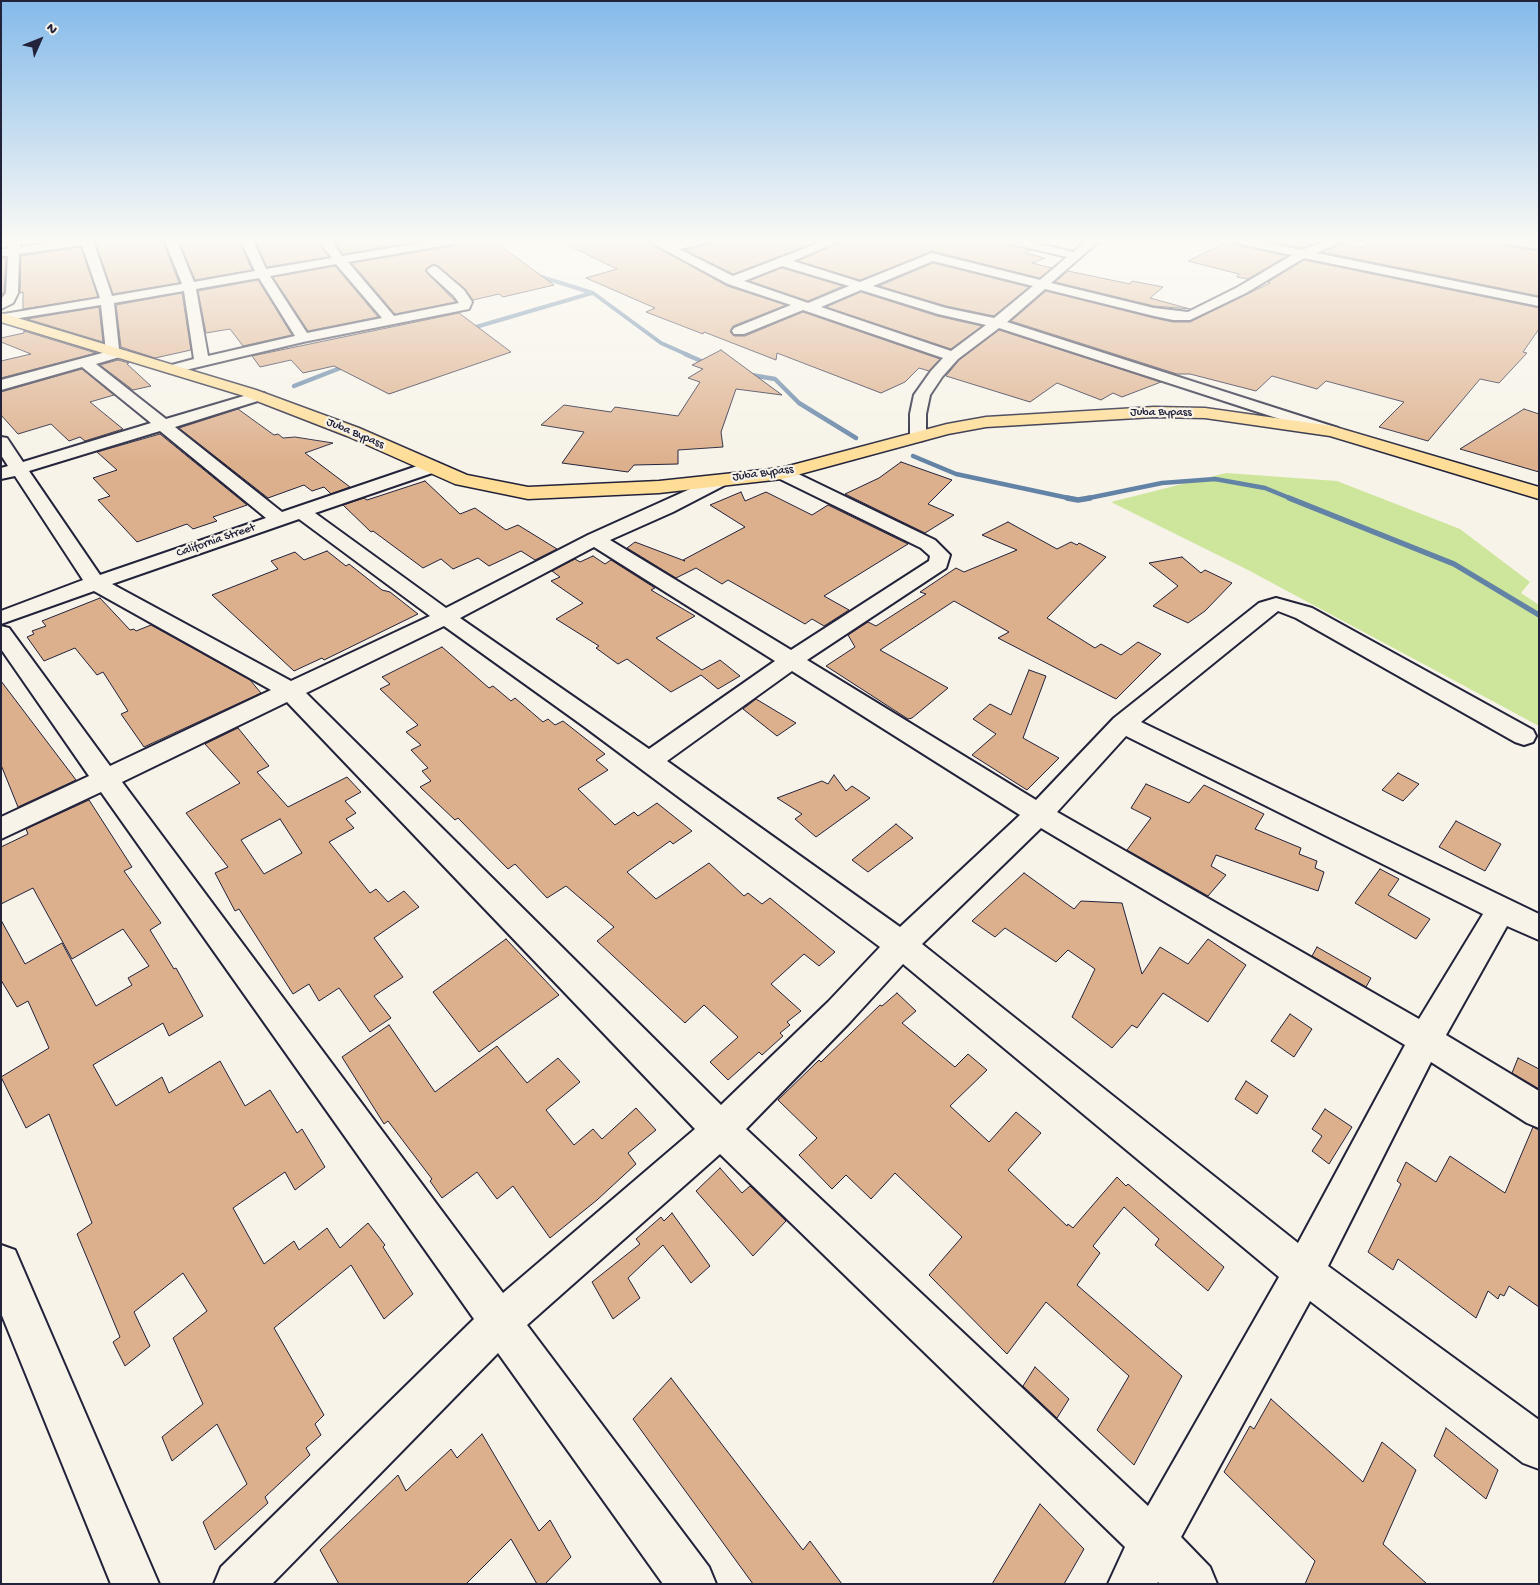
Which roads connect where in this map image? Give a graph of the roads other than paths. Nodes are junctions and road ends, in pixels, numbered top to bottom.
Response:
1 (19, 315) edge
2 (109, 315) edge
3 (194, 315) edge
4 (288, 315) edge
5 (387, 315) edge
6 (417, 315) edge
7 (782, 315) edge
8 (832, 315) edge
9 (961, 315) edge
10 (1006, 315) edge
11 (1169, 315) edge
12 (1192, 315) edge
13 (2, 318) edge
14 (391, 320) junction
15 (997, 323) junction
16 (738, 331) dead end
17 (303, 338) junction
18 (115, 352) junction
19 (953, 356) junction
20 (202, 361) junction
21 (85, 362) junction
22 (173, 369) junction
23 (1, 386) edge
24 (259, 396) junction
25 (164, 425) junction
26 (1332, 431) junction
27 (918, 436) junction
28 (1, 442) edge
29 (432, 467) junction
30 (20, 468) junction
31 (1, 474) edge
32 (782, 474) junction
33 (721, 480) junction
34 (1539, 493) edge
35 (290, 516) junction
36 (595, 539) junction
37 (95, 583) junction
38 (445, 617) junction
39 (1, 618) edge
40 (1, 633) edge
41 (792, 660) junction
42 (290, 691) junction
43 (1123, 724) junction
44 (1524, 736) dead end
45 (648, 762) junction
46 (104, 778) junction
47 (1039, 814) junction
48 (1, 829) edge
49 (1502, 909) junction
50 (1539, 928) edge
51 (902, 945) junction
52 (1425, 1040) junction
53 (1539, 1112) edge
54 (721, 1130) junction
55 (1, 1264) edge
56 (1304, 1272) junction
57 (500, 1322) junction
58 (1539, 1446) edge
59 (1153, 1542) junction
60 (135, 1584) edge
61 (238, 1584) edge
62 (692, 1584) edge
63 (1132, 1584) edge
64 (1193, 1584) edge

1 - 13 street
2 - 18 street
3 - 20 street
4 - 17 street
5 - 14 street
6 - 14 street
7 - 16 street
8 - 19 street
9 - 15 street
10 - 15 street
11 - 12 street
13 - 18 main road, Juba Bypass
14 - 17 street
15 - 19 street
15 - 26 street
17 - 20 street
18 - 21 street
18 - 22 main road, Juba Bypass
19 - 27 street
20 - 22 street
21 - 23 street
21 - 25 street
22 - 24 main road, Juba Bypass
24 - 25 street
24 - 29 main road, Juba Bypass
25 - 30 street
25 - 35 street
26 - 27 main road, Juba Bypass
26 - 34 main road, Juba Bypass
27 - 32 main road, Juba Bypass
28 - 30 street
29 - 33 main road, Juba Bypass
29 - 35 street, California Street
30 - 31 street
30 - 37 street
32 - 33 main road, Juba Bypass
32 - 41 street
33 - 36 street
35 - 37 street, California Street
35 - 38 street
36 - 38 street
36 - 41 street
37 - 39 street, California Street
37 - 42 street
38 - 42 street
38 - 45 street
40 - 46 street
41 - 45 street
41 - 47 street
42 - 46 street
42 - 54 street
43 - 44 street
43 - 47 street
43 - 49 street
45 - 51 street
46 - 48 street
46 - 57 street
47 - 51 street
47 - 52 street
49 - 50 street
49 - 52 street
51 - 54 street
51 - 56 street
52 - 53 street
52 - 56 street
54 - 57 street
54 - 59 street
55 - 60 street
56 - 58 street
56 - 59 street
57 - 61 street
57 - 62 street
59 - 63 street
59 - 64 street

